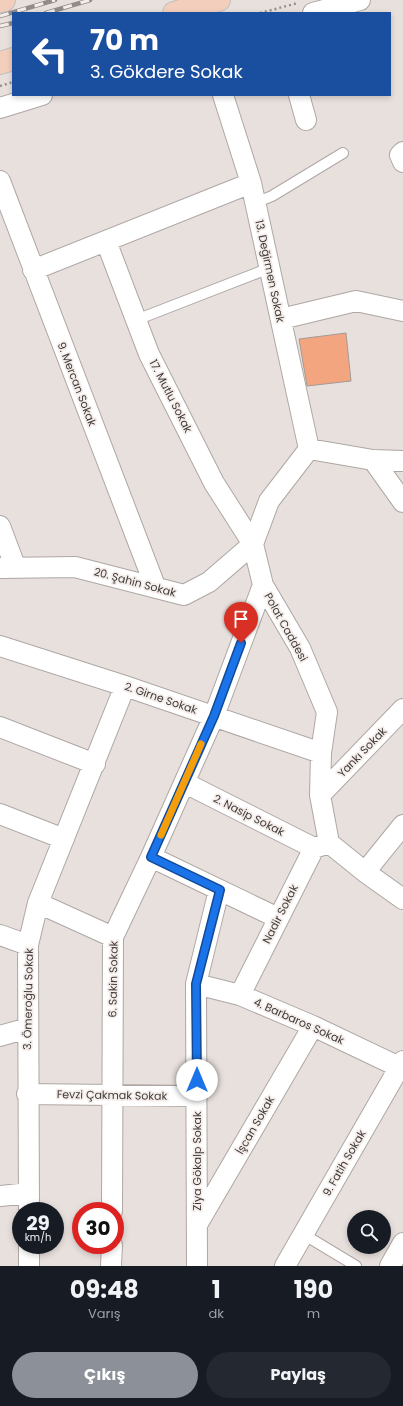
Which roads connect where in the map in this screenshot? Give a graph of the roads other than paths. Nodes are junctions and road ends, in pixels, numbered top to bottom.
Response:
1 (4, 0) edge
2 (219, 0) edge
3 (0, 1) edge
4 (353, 5) edge
5 (307, 7) edge
6 (177, 12) edge
7 (12, 59) edge
8 (0, 63) edge
9 (39, 96) edge
10 (223, 96) edge
11 (299, 96) edge
12 (0, 108) edge
13 (306, 120) dead end
14 (343, 153) dead end
15 (0, 181) edge
16 (251, 183) junction
17 (255, 203) junction
18 (106, 241) junction
19 (270, 268) junction
20 (33, 270) junction
21 (403, 311) edge
22 (136, 320) junction
23 (281, 320) junction
24 (309, 449) junction
25 (373, 460) junction
26 (403, 461) edge
27 (403, 502) edge
28 (0, 526) edge
29 (253, 544) junction
30 (8, 567) edge
31 (263, 585) junction
32 (155, 586) junction
33 (0, 646) edge
34 (125, 686) junction
35 (214, 716) junction
36 (400, 718) edge
37 (0, 727) edge
38 (321, 753) junction
39 (95, 764) junction
40 (185, 783) junction
41 (320, 795) junction
42 (0, 814) edge
43 (403, 825) edge
44 (64, 839) junction
45 (321, 846) junction
46 (151, 857) junction
47 (365, 872) junction
48 (220, 890) junction
49 (403, 899) edge
50 (38, 903) junction
51 (278, 918) junction
52 (0, 935) edge
53 (113, 937) junction
54 (28, 945) junction
55 (196, 984) junction
56 (240, 995) junction
57 (313, 1026) junction
58 (28, 1028) junction
59 (0, 1036) edge
60 (401, 1064) edge
61 (28, 1094) junction
62 (113, 1095) junction
63 (197, 1096) junction
64 (0, 1196) edge
65 (29, 1202) edge
66 (112, 1202) edge
67 (198, 1223) junction
68 (303, 1234) junction
69 (403, 1243) edge
70 (29, 1254) edge
71 (112, 1254) edge
72 (29, 1266) edge
73 (111, 1266) edge
74 (197, 1266) edge
75 (285, 1266) edge
76 (356, 1266) edge
77 (390, 1266) edge

1 - 3 highway
2 - 6 highway
4 - 5 street
7 - 8 highway
9 - 12 street
10 - 16 street, 13. Değirmen Sokak
11 - 13 street
14 - 17 lane
15 - 20 street, 9. Mercan Sokak
16 - 17 street, 13. Değirmen Sokak
16 - 18 street
17 - 19 street, 13. Değirmen Sokak
18 - 20 street
18 - 22 street, 17. Mutlu Sokak
19 - 22 lane
19 - 23 street, 13. Değirmen Sokak
20 - 32 street, 9. Mercan Sokak
21 - 23 street
22 - 29 street, 17. Mutlu Sokak
23 - 24 street, 13. Değirmen Sokak
24 - 25 street
24 - 29 street
25 - 26 street
25 - 27 street
28 - 30 street
29 - 31 street, Polat Caddesi
29 - 32 street, 20. Şahin Sokak
30 - 32 street, 20. Şahin Sokak
31 - 35 street, 6. Sakin Sokak
31 - 38 street, Polat Caddesi
33 - 34 street, 2. Girne Sokak
34 - 35 street, 2. Girne Sokak
34 - 39 street, 3. Ömeroğlu Sokak
35 - 38 street, 2. Girne Sokak
35 - 40 street, 6. Sakin Sokak
36 - 41 street, Yankı Sokak
37 - 39 street
38 - 41 street, Polat Caddesi
39 - 44 street, 3. Ömeroğlu Sokak
40 - 45 street, 2. Nasip Sokak
40 - 46 street, 6. Sakin Sokak
41 - 45 street, Polat Caddesi
42 - 44 street
43 - 47 street
44 - 50 street, 3. Ömeroğlu Sokak
45 - 47 street
45 - 51 street, Nadir Sokak
46 - 48 street
46 - 53 street, 6. Sakin Sokak
47 - 49 street
48 - 51 street
48 - 55 street, Ziya Gökalp Sokak
50 - 53 street
50 - 54 street, 3. Ömeroğlu Sokak
51 - 56 street, Nadir Sokak
52 - 54 street
53 - 62 street, 6. Sakin Sokak
54 - 58 street, 3. Ömeroğlu Sokak
55 - 56 street, 4. Barbaros Sokak
55 - 63 street, Ziya Gökalp Sokak
56 - 57 street, 4. Barbaros Sokak
57 - 60 street, 4. Barbaros Sokak
57 - 67 street, İşcan Sokak
58 - 59 street
58 - 61 street, 3. Ömeroğlu Sokak
60 - 68 street, 9. Fatih Sokak
61 - 62 street, Fevzi Çakmak Sokak
61 - 65 street, 3. Ömeroğlu Sokak
62 - 63 street, Fevzi Çakmak Sokak
62 - 66 street, 6. Sakin Sokak
63 - 67 street, Ziya Gökalp Sokak
64 - 65 street
67 - 74 street, Ziya Gökalp Sokak
68 - 75 street, 9. Fatih Sokak
68 - 76 lane
69 - 77 street
70 - 72 street
71 - 73 street

